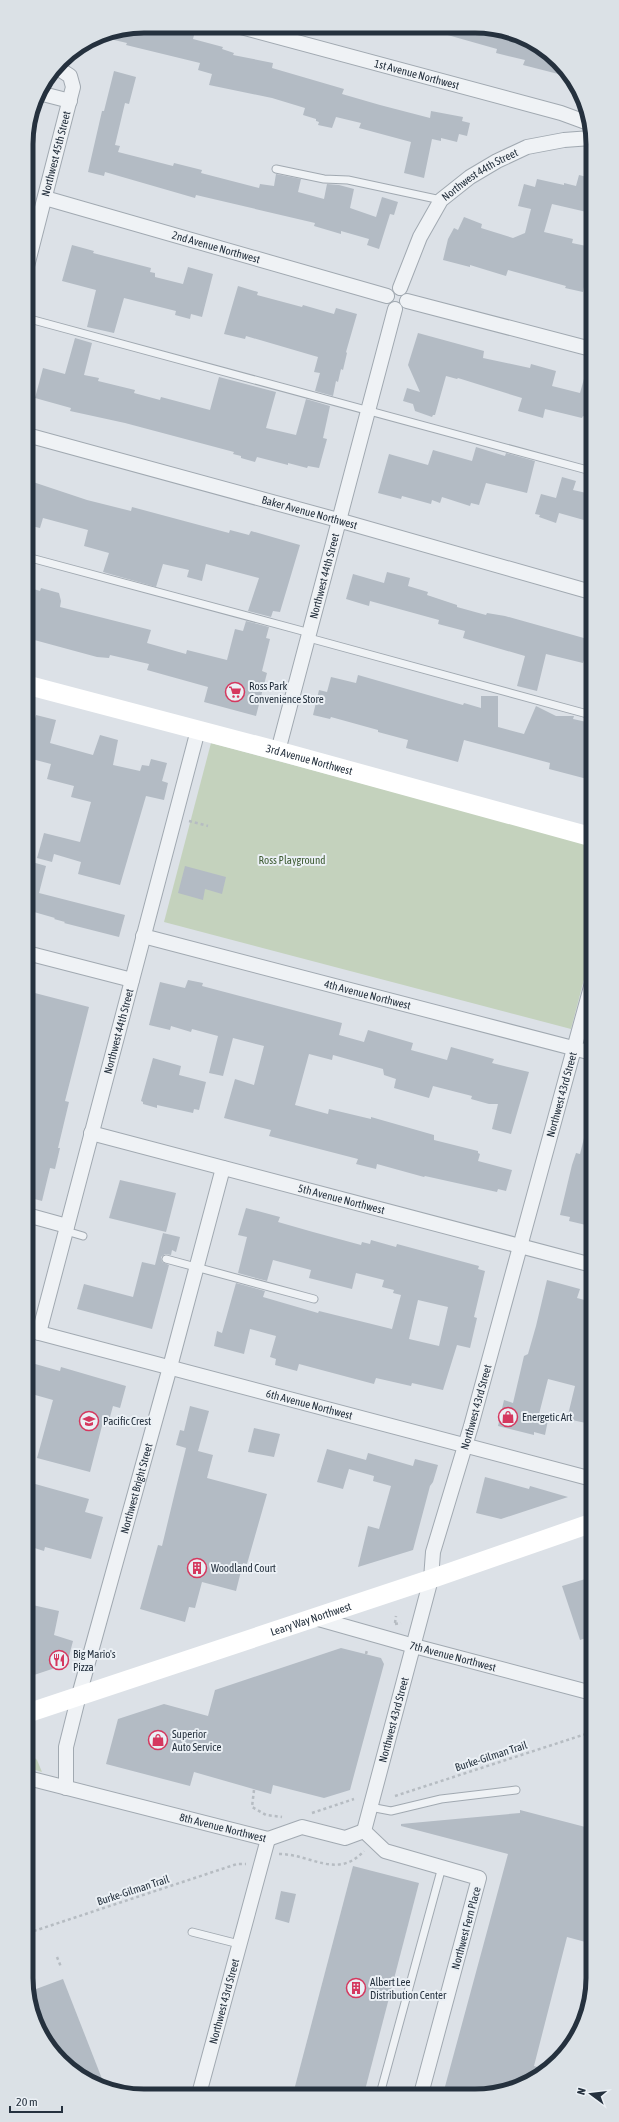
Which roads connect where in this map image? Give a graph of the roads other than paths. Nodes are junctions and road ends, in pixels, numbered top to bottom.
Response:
1 (263, 33) edge
2 (62, 69) edge
3 (45, 94) edge
4 (70, 101) junction
5 (584, 121) edge
6 (586, 138) edge
7 (276, 169) dead end
8 (45, 198) junction
9 (441, 200) junction
10 (33, 243) edge
11 (400, 288) junction
12 (387, 296) junction
13 (407, 301) junction
14 (395, 309) junction
15 (33, 320) edge
16 (586, 348) edge
17 (367, 410) junction
18 (33, 437) edge
19 (586, 470) edge
20 (338, 520) junction
21 (33, 560) edge
22 (586, 591) edge
23 (309, 636) junction
24 (33, 687) edge
25 (586, 714) edge
26 (198, 730) junction
27 (278, 751) junction
28 (586, 835) edge
29 (143, 936) junction
30 (33, 955) edge
31 (132, 980) junction
32 (586, 1005) edge
33 (574, 1049) junction
34 (586, 1052) edge
35 (91, 1133) junction
36 (223, 1168) junction
37 (33, 1217) edge
38 (66, 1229) junction
39 (83, 1236) dead end
40 (521, 1246) junction
41 (166, 1259) dead end
42 (586, 1263) edge
43 (196, 1267) junction
44 (314, 1299) dead end
45 (33, 1331) edge
46 (170, 1367) junction
47 (466, 1446) junction
48 (586, 1477) edge
49 (586, 1525) edge
50 (431, 1579) junction
51 (314, 1618) junction
52 (414, 1646) junction
53 (586, 1690) edge
54 (79, 1695) junction
55 (33, 1711) edge
56 (33, 1782) edge
57 (66, 1788) junction
58 (516, 1790) dead end
59 (370, 1807) junction
60 (364, 1831) junction
61 (268, 1839) junction
62 (442, 1867) junction
63 (192, 1932) dead end
64 (239, 1944) junction
65 (200, 2089) edge
66 (381, 2089) edge
67 (422, 2089) edge

1 - 5 street, 1st Avenue Northwest
2 - 4 street, Northwest 45th Street
3 - 4 street
4 - 8 street, Northwest 45th Street
6 - 9 street, Northwest 44th Street
7 - 9 lane
8 - 10 street, Northwest 45th Street
8 - 12 street, 2nd Avenue Northwest
9 - 11 street, Northwest 44th Street
11 - 12 street
11 - 13 street
12 - 14 street
13 - 14 street
13 - 16 street
14 - 17 street, Northwest 44th Street
15 - 17 lane
17 - 19 lane
17 - 20 street, Northwest 44th Street
18 - 20 street, Baker Avenue Northwest
20 - 22 street, Baker Avenue Northwest
20 - 23 street, Northwest 44th Street
21 - 23 lane
23 - 25 lane
23 - 27 street, Northwest 44th Street
24 - 26 main road, 3rd Avenue Northwest
26 - 27 main road, 3rd Avenue Northwest
26 - 29 street, Northwest 44th Street
27 - 28 main road, 3rd Avenue Northwest
29 - 31 street, Northwest 44th Street
29 - 33 street, 4th Avenue Northwest
30 - 31 street
31 - 35 street, Northwest 44th Street
32 - 33 street, Northwest 43rd Street
33 - 34 street, 4th Avenue Northwest
33 - 40 street, Northwest 43rd Street
35 - 36 street, 5th Avenue Northwest
35 - 38 street, Northwest 44th Street
36 - 40 street, 5th Avenue Northwest
36 - 43 street, Northwest Bright Street
37 - 38 street
38 - 39 lane
38 - 45 street, Northwest 44th Street
40 - 42 street, 5th Avenue Northwest
40 - 47 street, Northwest 43rd Street
41 - 43 lane
43 - 44 lane
43 - 46 street, Northwest Bright Street
45 - 46 street, 6th Avenue Northwest
46 - 47 street, 6th Avenue Northwest
46 - 54 street, Northwest Bright Street
47 - 48 street, 6th Avenue Northwest
47 - 50 street, Northwest 43rd Street
49 - 50 main road, Leary Way Northwest
50 - 51 main road, Leary Way Northwest
50 - 52 street, Northwest 43rd Street
51 - 52 street, 7th Avenue Northwest
51 - 54 main road, Leary Way Northwest
52 - 53 street, 7th Avenue Northwest
52 - 59 street, Northwest 43rd Street
54 - 55 main road, Leary Way Northwest
54 - 57 street, Northwest Bright Street
56 - 57 street, 8th Avenue Northwest
57 - 61 street, 8th Avenue Northwest
58 - 59 lane
59 - 60 street, Northwest 43rd Street
60 - 61 street, 8th Avenue Northwest
60 - 62 street
61 - 64 street, Northwest 43rd Street
62 - 66 lane
62 - 67 street, Northwest Fern Place
63 - 64 lane
64 - 65 street, Northwest 43rd Street

